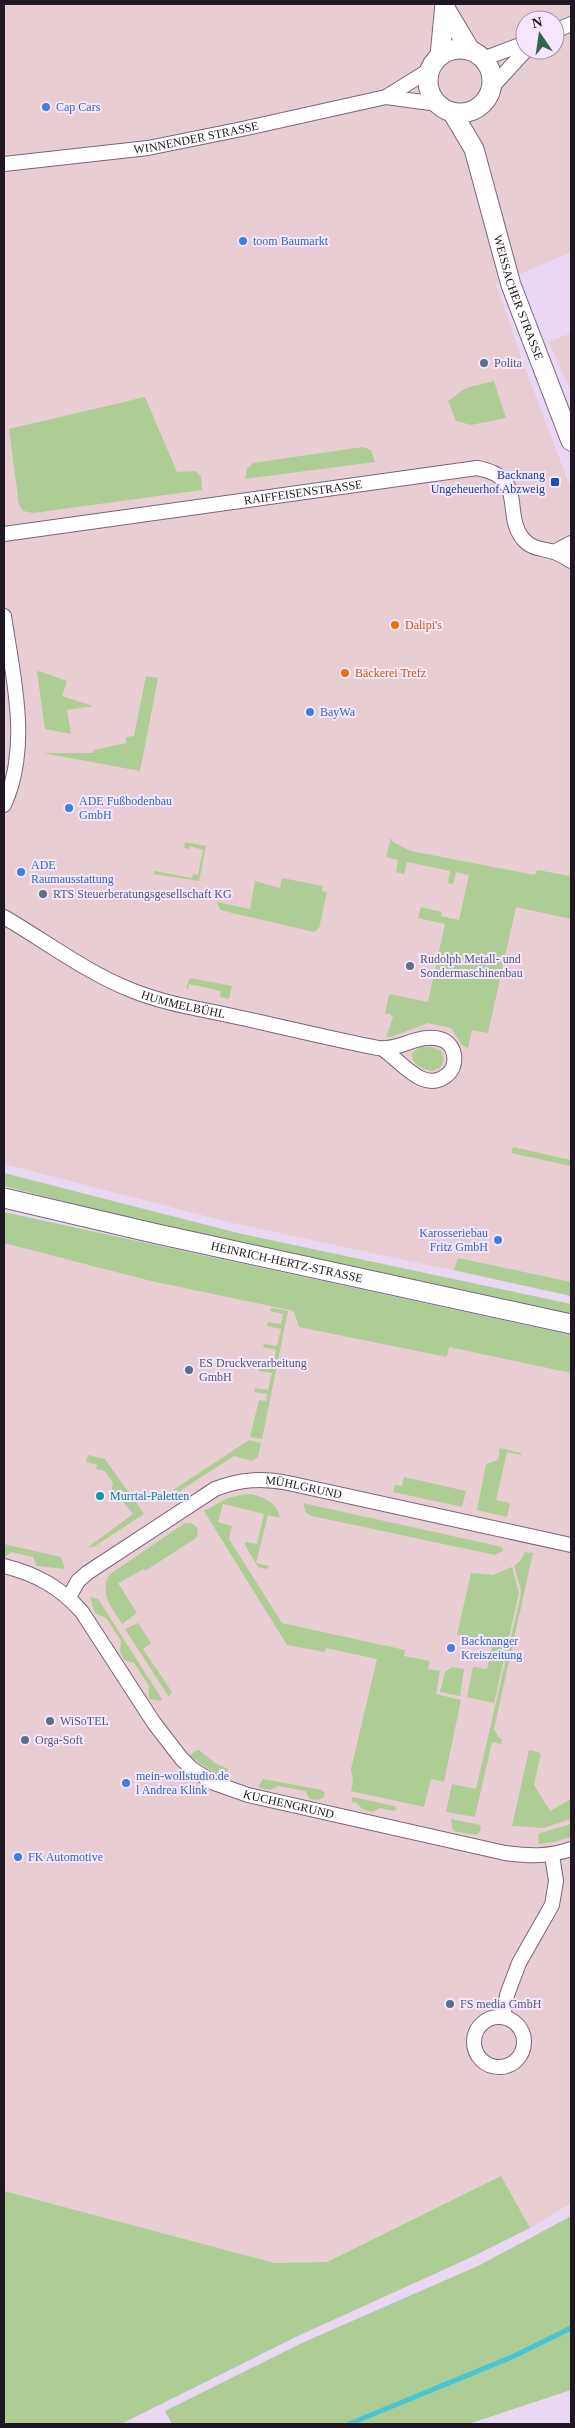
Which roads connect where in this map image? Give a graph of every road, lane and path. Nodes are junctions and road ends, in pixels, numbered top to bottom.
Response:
1 (445, 7) edge
2 (515, 45) edge
3 (477, 54) junction
4 (517, 60) edge
5 (435, 63) junction
6 (492, 88) junction
7 (386, 97) junction
8 (482, 105) junction
9 (445, 108) junction
10 (474, 149) junction
11 (4, 164) edge
12 (571, 440) edge
13 (4, 534) edge
14 (571, 543) edge
15 (554, 552) junction
16 (571, 561) edge
17 (4, 616) edge
18 (4, 806) edge
19 (4, 917) edge
20 (381, 1048) junction
21 (4, 1198) edge
22 (571, 1324) edge
23 (571, 1545) edge
24 (4, 1566) edge
25 (69, 1597) junction
26 (571, 1849) edge
27 (552, 1854) junction
28 (503, 2017) dead end

1 - 3 street, WEISSACHER STRASSE
1 - 5 street, WEISSACHER STRASSE
2 - 3 street
3 - 5 street
3 - 6 street, WEISSACHER STRASSE
4 - 6 street, WEISSACHER STRASSE
5 - 7 street, WINNENDER STRASSE
5 - 9 street, WEISSACHER STRASSE
6 - 8 street, WEISSACHER STRASSE
7 - 9 street, WINNENDER STRASSE
7 - 11 street, WINNENDER STRASSE
8 - 9 street
8 - 10 street, WEISSACHER STRASSE
9 - 10 street, WEISSACHER STRASSE
10 - 12 street, WEISSACHER STRASSE
13 - 15 street, RAIFFEISENSTRASSE
14 - 15 street
15 - 16 street, RAIFFEISENSTRASSE
17 - 18 street
19 - 20 street, HUMMELBÜHL
20 - 20 street, HUMMELBÜHL
21 - 22 street, HEINRICH-HERTZ-STRASSE
23 - 25 street, MÜHLGRUND
24 - 25 street, KUCHENGRUND
25 - 27 street, KUCHENGRUND
26 - 27 street, KUCHENGRUND
27 - 28 street

